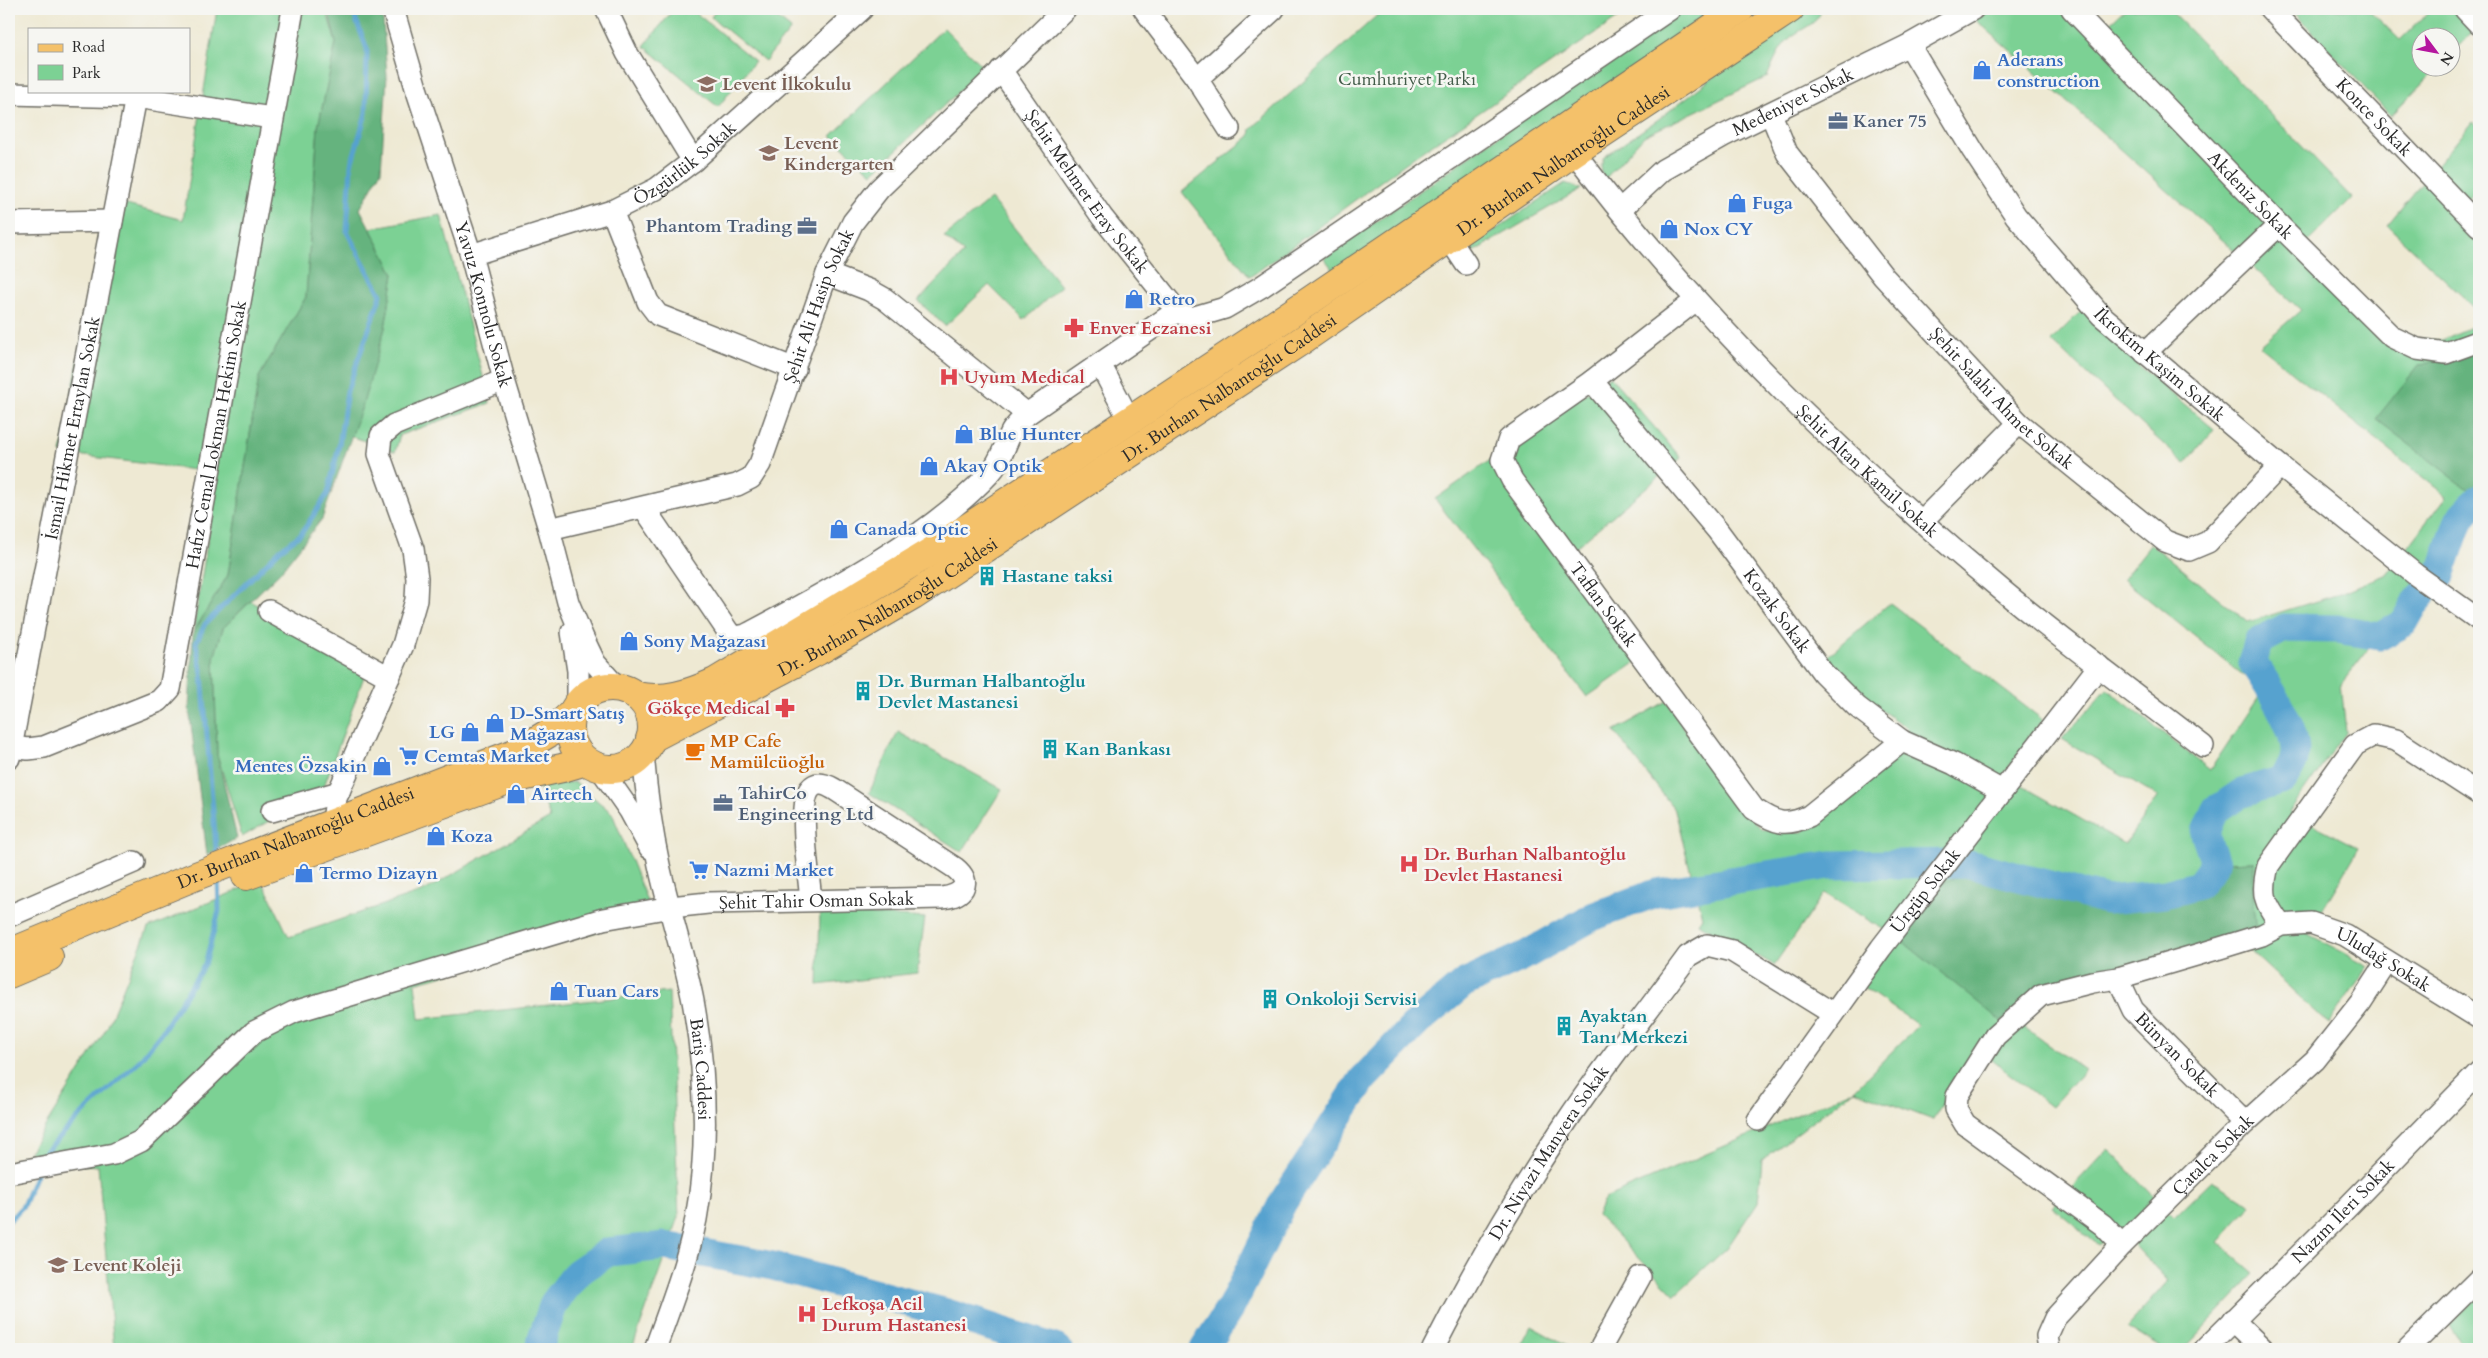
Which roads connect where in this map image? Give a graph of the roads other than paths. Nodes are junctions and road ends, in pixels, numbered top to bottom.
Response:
1 (293, 9) edge
2 (393, 9) edge
3 (606, 9) edge
4 (862, 9) edge
5 (1065, 9) edge
6 (1144, 9) edge
7 (1274, 9) edge
8 (1670, 9) edge
9 (1740, 9) edge
10 (1790, 9) edge
11 (1972, 9) edge
12 (2072, 9) edge
13 (2270, 9) edge
14 (2465, 9) edge
15 (2479, 24) edge
16 (1909, 45) junction
17 (1001, 70) junction
18 (1197, 79) junction
19 (9, 94) edge
20 (136, 97) junction
21 (1771, 114) junction
22 (272, 118) junction
23 (1229, 129) dead end
24 (1574, 152) junction
25 (692, 161) junction
26 (1621, 209) junction
27 (612, 211) junction
28 (112, 221) junction
29 (9, 223) edge
30 (2279, 225) junction
31 (2479, 226) edge
32 (1450, 240) junction
33 (471, 255) junction
34 (1466, 264) dead end
35 (827, 274) junction
36 (1696, 300) junction
37 (1177, 311) junction
38 (2479, 341) edge
39 (2145, 353) junction
40 (1100, 364) junction
41 (795, 368) junction
42 (504, 380) junction
43 (1592, 381) junction
44 (1027, 414) junction
45 (1130, 421) junction
46 (2019, 423) junction
47 (2280, 466) junction
48 (644, 508) junction
49 (1922, 520) junction
50 (549, 529) junction
51 (568, 602) junction
52 (269, 611) dead end
53 (2479, 620) edge
54 (2099, 666) junction
55 (389, 677) junction
56 (629, 692) junction
57 (576, 708) junction
58 (1902, 741) junction
59 (647, 746) junction
60 (2204, 746) dead end
61 (10, 753) edge
62 (593, 764) junction
63 (2002, 791) junction
64 (339, 792) junction
65 (2479, 794) edge
66 (272, 811) dead end
67 (333, 822) junction
68 (134, 862) dead end
69 (250, 865) junction
70 (659, 866) junction
71 (197, 885) junction
72 (811, 900) junction
73 (671, 907) junction
74 (9, 916) edge
75 (2281, 925) junction
76 (9, 953) edge
77 (2387, 962) junction
78 (9, 974) edge
79 (2118, 978) junction
80 (1832, 1013) junction
81 (2479, 1018) edge
82 (2479, 1072) edge
83 (1758, 1120) dead end
84 (2245, 1123) junction
85 (15, 1172) edge
86 (2122, 1245) junction
87 (1640, 1277) dead end
88 (2479, 1279) edge
89 (2233, 1320) junction
90 (655, 1349) edge
91 (1433, 1349) edge
92 (1600, 1349) edge
93 (2049, 1349) edge
94 (2205, 1349) edge
95 (2263, 1349) edge
96 (2408, 1349) edge

1 - 22 street, Hafiz Cemal Lokman Hekim Sokak
2 - 33 street, Yavuz Konnolu Sokak
3 - 25 street
4 - 25 street, Özgürlük Sokak
5 - 17 street, Şehit Ali Hasip Sokak
6 - 18 street
7 - 18 street
8 - 37 street
9 - 45 main road, Dr. Burhan Nalbantoğlu Caddesi
10 - 24 main road, Dr. Burhan Nalbantoğlu Caddesi
11 - 16 street, Medeniyet Sokak
12 - 30 street, Akdeniz Sokak
13 - 31 street, Konce Sokak
14 - 15 street
16 - 21 street, Medeniyet Sokak
16 - 39 street, İkrokim Kaşim Sokak
17 - 35 street, Şehit Ali Hasip Sokak
17 - 37 street, Şehit Mehmet Eray Sokak
18 - 23 street
19 - 20 street
20 - 22 street
20 - 28 street, İsmail Hikmet Ertaylan Sokak
21 - 26 street, Medeniyet Sokak
21 - 46 street, Şehit Salahi Ahmet Sokak
22 - 61 street, Hafiz Cemal Lokman Hekim Sokak
24 - 26 street, Şehit Altan Kamil Sokak
24 - 32 main road, Dr. Burhan Nalbantoğlu Caddesi
25 - 27 street, Özgürlük Sokak
26 - 36 street, Şehit Altan Kamil Sokak
27 - 33 street, Özgürlük Sokak
27 - 41 street
28 - 29 street
28 - 61 street, İsmail Hikmet Ertaylan Sokak
30 - 38 street, Akdeniz Sokak
30 - 39 street
32 - 34 street
32 - 59 main road, Dr. Burhan Nalbantoğlu Caddesi
33 - 42 street, Yavuz Konnolu Sokak
35 - 41 street, Şehit Ali Hasip Sokak
35 - 44 street
36 - 43 street, Taflan Sokak
36 - 49 street, Şehit Altan Kamil Sokak
37 - 40 street
39 - 47 street, İkrokim Kaşim Sokak
40 - 44 street
40 - 45 street
41 - 48 street, Şehit Ali Hasip Sokak
42 - 50 street, Yavuz Konnolu Sokak
42 - 55 street
43 - 58 street, Kozak Sokak
43 - 58 street, Taflan Sokak
44 - 48 street
45 - 56 main road, Dr. Burhan Nalbantoğlu Caddesi
46 - 47 street, Şehit Salahi Ahmet Sokak
46 - 49 street
47 - 53 street, İkrokim Kaşim Sokak
48 - 50 street, Şehit Ali Hasip Sokak
49 - 54 street, Şehit Altan Kamil Sokak
50 - 51 street, Yavuz Konnolu Sokak
51 - 56 street, Yavuz Konnolu Sokak
51 - 57 street, Yavuz Konnolu Sokak
52 - 55 street
54 - 60 street, Şehit Altan Kamil Sokak
54 - 63 street, Ürgüp Sokak
55 - 64 street
56 - 57 main road
56 - 59 main road
57 - 62 main road
57 - 67 main road, Dr. Burhan Nalbantoğlu Caddesi
58 - 63 street, Kozak Sokak
59 - 62 main road
59 - 70 street, Bariş Caddesi
62 - 69 main road, Dr. Burhan Nalbantoğlu Caddesi
62 - 70 street, Bariş Caddesi
63 - 80 street, Ürgüp Sokak
64 - 66 street
64 - 67 street
65 - 75 street
67 - 69 main road, Dr. Burhan Nalbantoğlu Caddesi
68 - 74 street
69 - 71 main road, Dr. Burhan Nalbantoğlu Caddesi
70 - 73 street, Bariş Caddesi
71 - 76 main road, Dr. Burhan Nalbantoğlu Caddesi
71 - 78 main road, Dr. Burhan Nalbantoğlu Caddesi
72 - 72 street, Şehit Tahir Osman Sokak
72 - 73 street, Şehit Tahir Osman Sokak
73 - 85 street, Şehit Tahir Osman Sokak
73 - 90 street, Bariş Caddesi
75 - 77 street, Uludağ Sokak
75 - 79 street
77 - 81 street, Uludağ Sokak
77 - 84 street, Çatalca Sokak
79 - 84 street, Bünyan Sokak
79 - 86 street
80 - 83 street, Ürgüp Sokak
80 - 91 street, Dr. Niyazi Manyera Sokak
82 - 89 street, Nazım İleri Sokak
84 - 86 street, Çatalca Sokak
86 - 93 street, Çatalca Sokak
87 - 92 street
88 - 96 street
89 - 94 street, Nazım İleri Sokak
89 - 95 street

